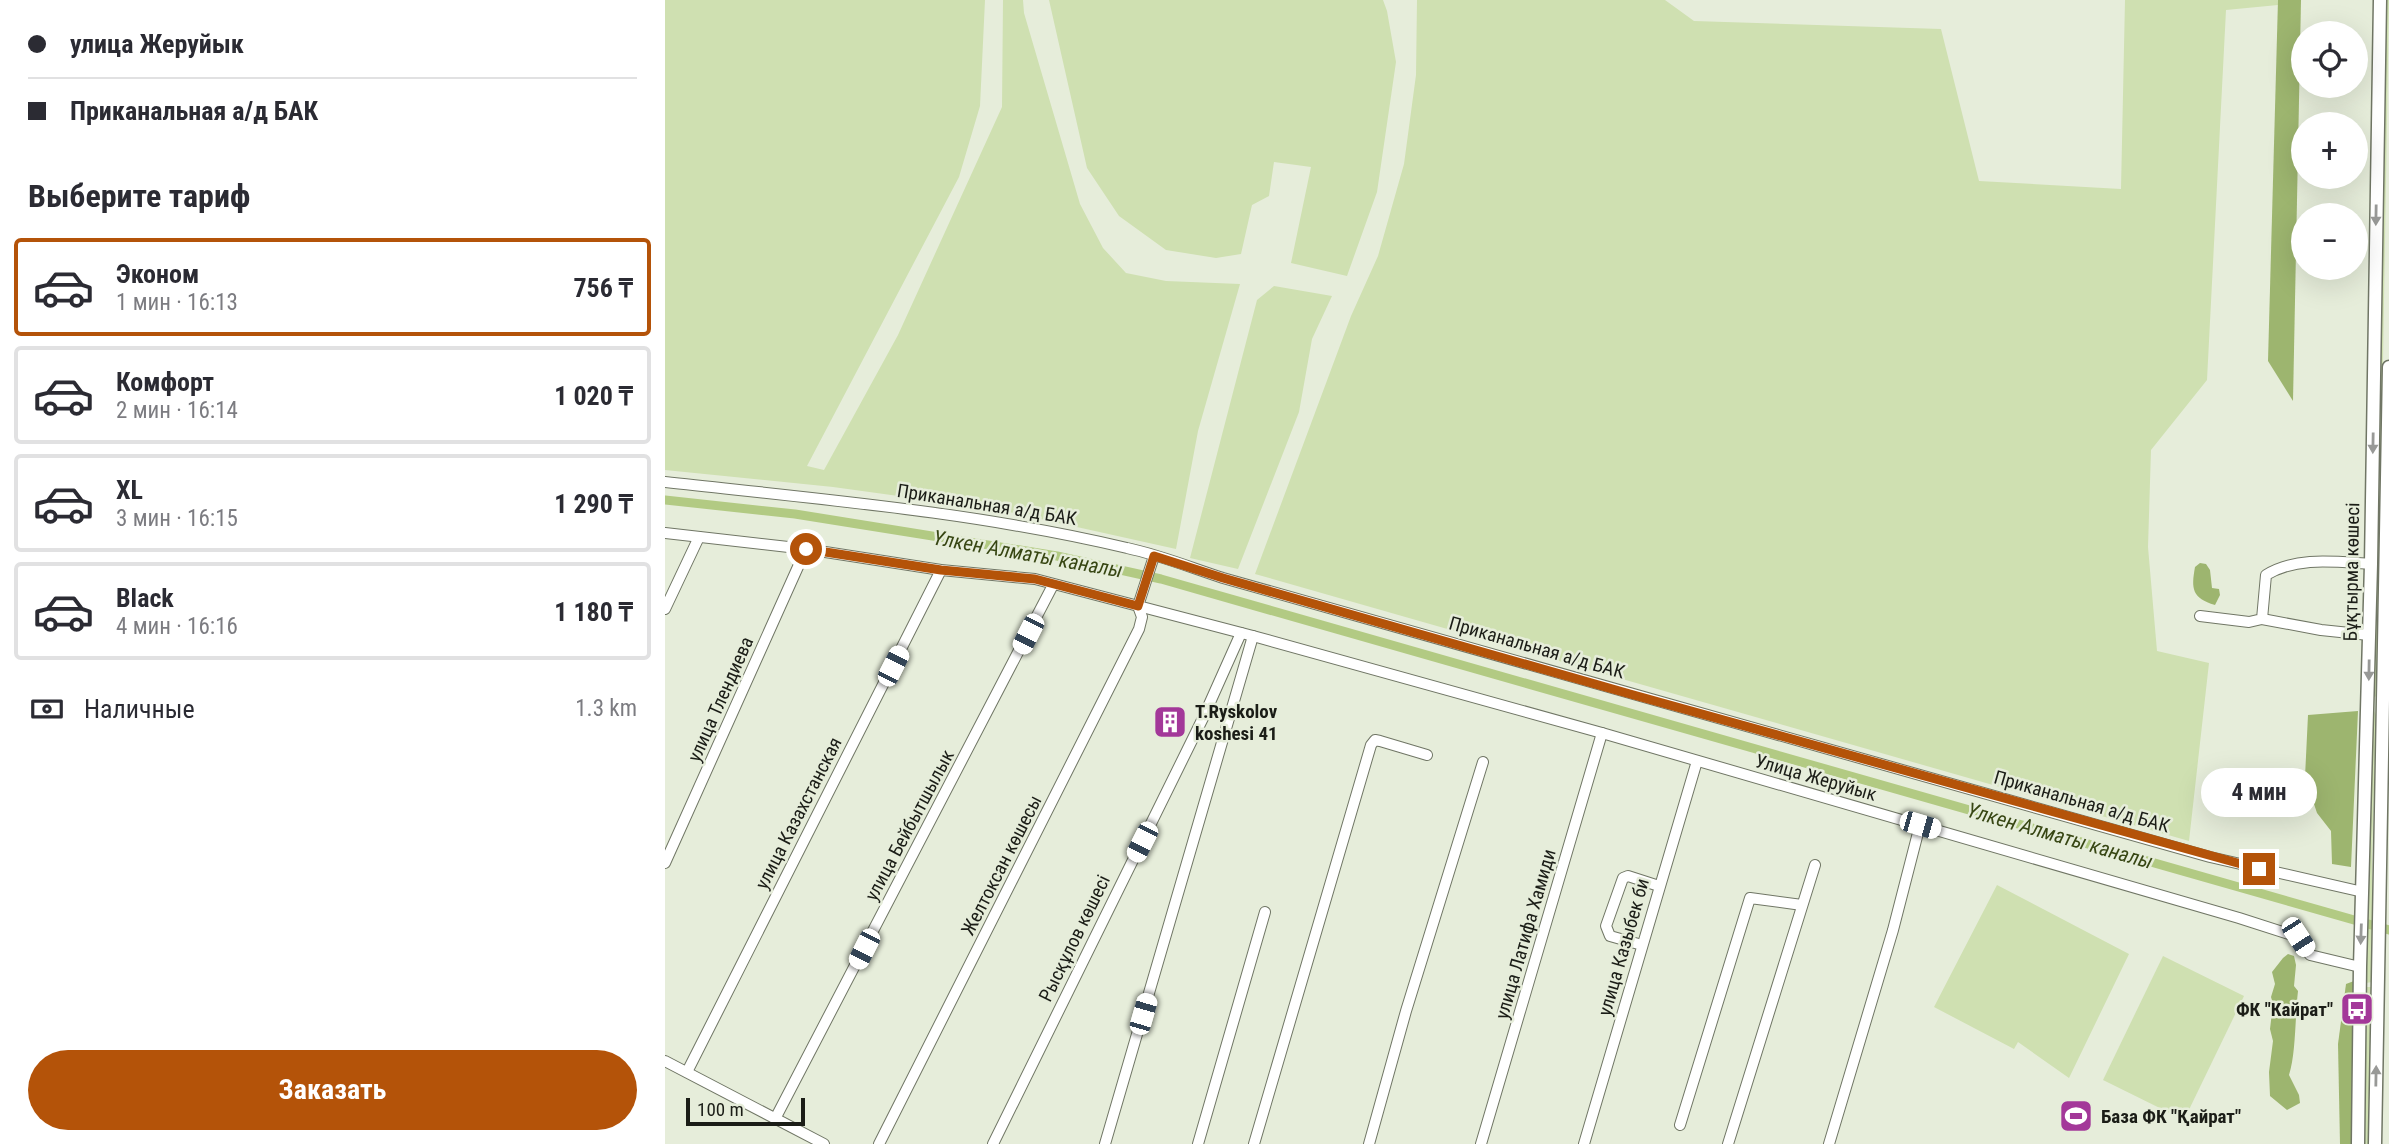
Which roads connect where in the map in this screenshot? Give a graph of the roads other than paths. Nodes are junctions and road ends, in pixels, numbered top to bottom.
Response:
1 (2380, 0) edge
2 (2389, 367) edge
3 (665, 482) edge
4 (2372, 489) junction
5 (2387, 491) junction
6 (665, 533) edge
7 (698, 537) junction
8 (806, 549) junction
9 (1154, 556) junction
10 (2371, 564) junction
11 (941, 570) junction
12 (1053, 585) junction
13 (1139, 603) junction
14 (665, 608) edge
15 (2200, 616) dead end
16 (2262, 620) junction
17 (1241, 633) junction
18 (2369, 635) junction
19 (1253, 636) junction
20 (2368, 702) junction
21 (2383, 703) junction
22 (1602, 733) junction
23 (1427, 755) dead end
24 (1697, 761) junction
25 (1483, 762) dead end
26 (1920, 825) junction
27 (665, 863) edge
28 (1815, 865) dead end
29 (1659, 886) junction
30 (2385, 896) edge
31 (2363, 897) junction
32 (1802, 905) junction
33 (1265, 912) dead end
34 (1642, 945) junction
35 (2381, 954) edge
36 (2360, 967) junction
37 (665, 1061) edge
38 (687, 1072) junction
39 (775, 1119) junction
40 (1680, 1125) dead end
41 (824, 1144) edge
42 (879, 1144) edge
43 (993, 1144) edge
44 (1105, 1144) edge
45 (1198, 1144) edge
46 (1254, 1144) edge
47 (1369, 1144) edge
48 (1481, 1144) edge
49 (1584, 1144) edge
50 (1728, 1144) edge
51 (1829, 1144) edge
52 (2357, 1144) edge
53 (2375, 1144) edge

1 -> 4 main road, Бұқтырма көшесі
2 - 5 main road, Бұқтырма көшесі
3 - 9 street, Приканальная а/д БАК
4 - 5 main road
4 - 10 main road, Бұқтырма көшесі
5 - 21 main road, Бұқтырма көшесі
6 - 7 street
7 - 8 street
7 - 14 street
8 - 11 street
8 - 27 street, улица Тлендиева
9 - 13 street, Желтоксан көшесы
9 - 31 street, Приканальная а/д БАК
10 - 16 street
10 - 18 main road, Бұқтырма көшесі
11 - 12 street
11 - 38 street, улица Казахстанская
12 - 13 street
12 - 39 street, улица Бейбытшылык
13 - 17 street
13 - 42 street, Желтоксан көшесы
15 - 16 street
16 - 18 street
17 - 19 street
17 - 43 street, Рысқұлов көшесі
18 -> 20 main road, Бұқтырма көшесі
19 - 22 street, Улица Жеруйык
19 - 44 street
20 - 21 main road
20 - 31 main road, Бұқтырма көшесі
21 - 30 main road, Бұқтырма көшесі
22 - 24 street, Улица Жеруйык
22 - 48 street, улица Латифа Хамиди
23 - 46 street
24 - 26 street, Улица Жеруйык
24 - 29 street, улица Казыбек би
25 - 47 street
26 - 36 street, Улица Жеруйык
26 - 51 street
28 - 32 street
29 - 34 street, улица Казыбек би
29 - 34 street
30 - 31 main road, Приканальная а/д БАК
30 - 35 main road, Бұқтырма көшесі
31 -> 36 main road, Бұқтырма көшесі
32 - 40 street
32 - 50 street
33 - 45 street
34 - 49 street, улица Казыбек би
53 -> 35 main road, Бұқтырма көшесі
36 - 52 main road, Бұқтырма көшесі
37 - 38 street
38 - 39 street
39 - 41 street

